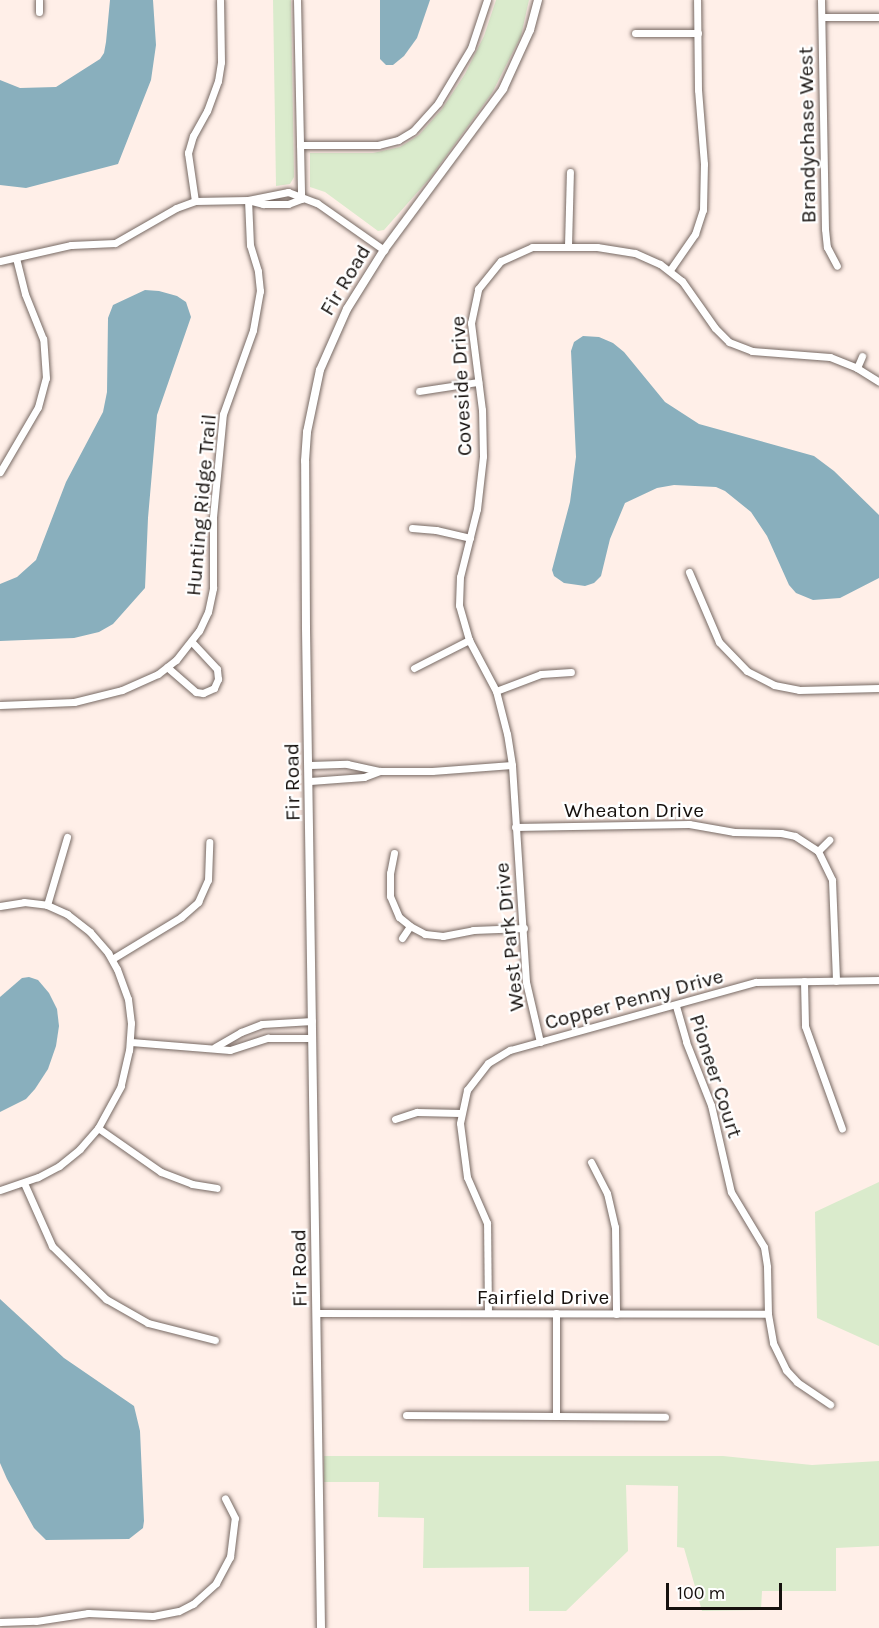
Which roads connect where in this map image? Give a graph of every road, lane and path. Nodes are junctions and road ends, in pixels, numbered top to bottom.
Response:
1 (39, 0) edge
2 (220, 0) edge
3 (297, 0) edge
4 (487, 0) edge
5 (538, 0) edge
6 (697, 0) edge
7 (822, 0) edge
8 (39, 12) dead end
9 (822, 17) junction
10 (879, 17) edge
11 (635, 33) dead end
12 (698, 33) junction
13 (300, 145) junction
14 (570, 172) dead end
15 (301, 199) junction
16 (249, 200) junction
17 (195, 201) junction
18 (568, 246) junction
19 (384, 250) junction
20 (16, 258) junction
21 (0, 261) edge
22 (837, 266) dead end
23 (669, 270) junction
24 (862, 356) dead end
25 (857, 368) junction
26 (478, 382) junction
27 (879, 382) edge
28 (419, 391) dead end
29 (0, 472) edge
30 (412, 528) dead end
31 (470, 538) junction
32 (689, 572) dead end
33 (469, 640) junction
34 (192, 642) junction
35 (167, 667) junction
36 (414, 668) dead end
37 (571, 672) dead end
38 (879, 688) edge
39 (496, 691) junction
40 (0, 705) edge
41 (310, 765) junction
42 (512, 765) junction
43 (380, 771) junction
44 (310, 781) junction
45 (516, 827) junction
46 (67, 837) dead end
47 (829, 840) dead end
48 (209, 842) dead end
49 (818, 851) junction
50 (394, 853) dead end
51 (47, 905) junction
52 (0, 906) edge
53 (410, 926) junction
54 (524, 928) junction
55 (402, 938) dead end
56 (112, 959) junction
57 (879, 980) edge
58 (804, 981) junction
59 (836, 981) junction
60 (676, 1006) junction
61 (312, 1022) junction
62 (312, 1038) junction
63 (131, 1042) junction
64 (540, 1042) junction
65 (213, 1048) junction
66 (460, 1113) junction
67 (395, 1119) dead end
68 (98, 1128) junction
69 (842, 1129) dead end
70 (591, 1162) dead end
71 (24, 1183) junction
72 (217, 1188) dead end
73 (0, 1190) edge
74 (318, 1313) junction
75 (488, 1313) junction
76 (556, 1313) junction
77 (616, 1314) junction
78 (768, 1314) junction
79 (215, 1340) dead end
80 (830, 1404) dead end
81 (406, 1415) dead end
82 (556, 1416) junction
83 (665, 1417) dead end
84 (225, 1498) dead end
85 (0, 1622) edge
86 (321, 1628) edge

1 - 8 street
2 - 17 street
3 - 13 street
4 - 13 street
5 - 19 street, Fir Road
6 - 12 street
7 - 9 street, Brandychase West
9 - 10 street
9 - 22 street, Brandychase West
11 - 12 street
12 - 23 street
13 - 15 street
14 - 18 street
15 - 16 street
15 - 16 street
15 - 19 street
16 - 17 street
16 - 34 street, Hunting Ridge Trail
17 - 20 street
18 - 23 street, Coveside Drive
18 - 26 street, Coveside Drive
19 - 41 street, Fir Road
20 - 21 street
20 - 29 street
23 - 25 street, Coveside Drive
24 - 25 street
25 - 27 street, Coveside Drive
26 - 28 street
26 - 31 street, Coveside Drive
30 - 31 street
31 - 33 street, Coveside Drive
32 - 38 street
33 - 36 street
33 - 39 street, Coveside Drive
34 - 35 street, Hunting Ridge Trail
34 - 35 street
35 - 40 street, Hunting Ridge Trail
37 - 39 street
39 - 42 street, Coveside Drive
41 - 43 street
41 - 44 street, Fir Road
42 - 43 street
42 - 45 street, Coveside Drive
43 - 44 street
44 - 61 street, Fir Road
45 - 49 street, Wheaton Drive
45 - 54 street, West Park Drive
46 - 51 street
47 - 49 street
48 - 56 street
49 - 59 street
50 - 53 street
51 - 52 street
51 - 56 street
53 - 54 street
53 - 55 street
54 - 64 street, West Park Drive
56 - 63 street
57 - 59 street, Copper Penny Drive
58 - 59 street, Copper Penny Drive
58 - 60 street, Copper Penny Drive
58 - 69 street
60 - 64 street, Copper Penny Drive
60 - 78 street, Pioneer Court
61 - 62 street, Fir Road
61 - 65 street
62 - 65 street
62 - 74 street, Fir Road
63 - 65 street
63 - 68 street
64 - 66 street, Copper Penny Drive
66 - 67 street
66 - 75 street
68 - 71 street
68 - 72 street
70 - 77 street
71 - 73 street
71 - 79 street
74 - 75 street, Fairfield Drive
74 - 86 street, Fir Road
75 - 76 street, Fairfield Drive
76 - 77 street, Fairfield Drive
76 - 82 street
77 - 78 street, Fairfield Drive
78 - 80 street, Pioneer Court
81 - 82 street
82 - 83 street
84 - 85 street

